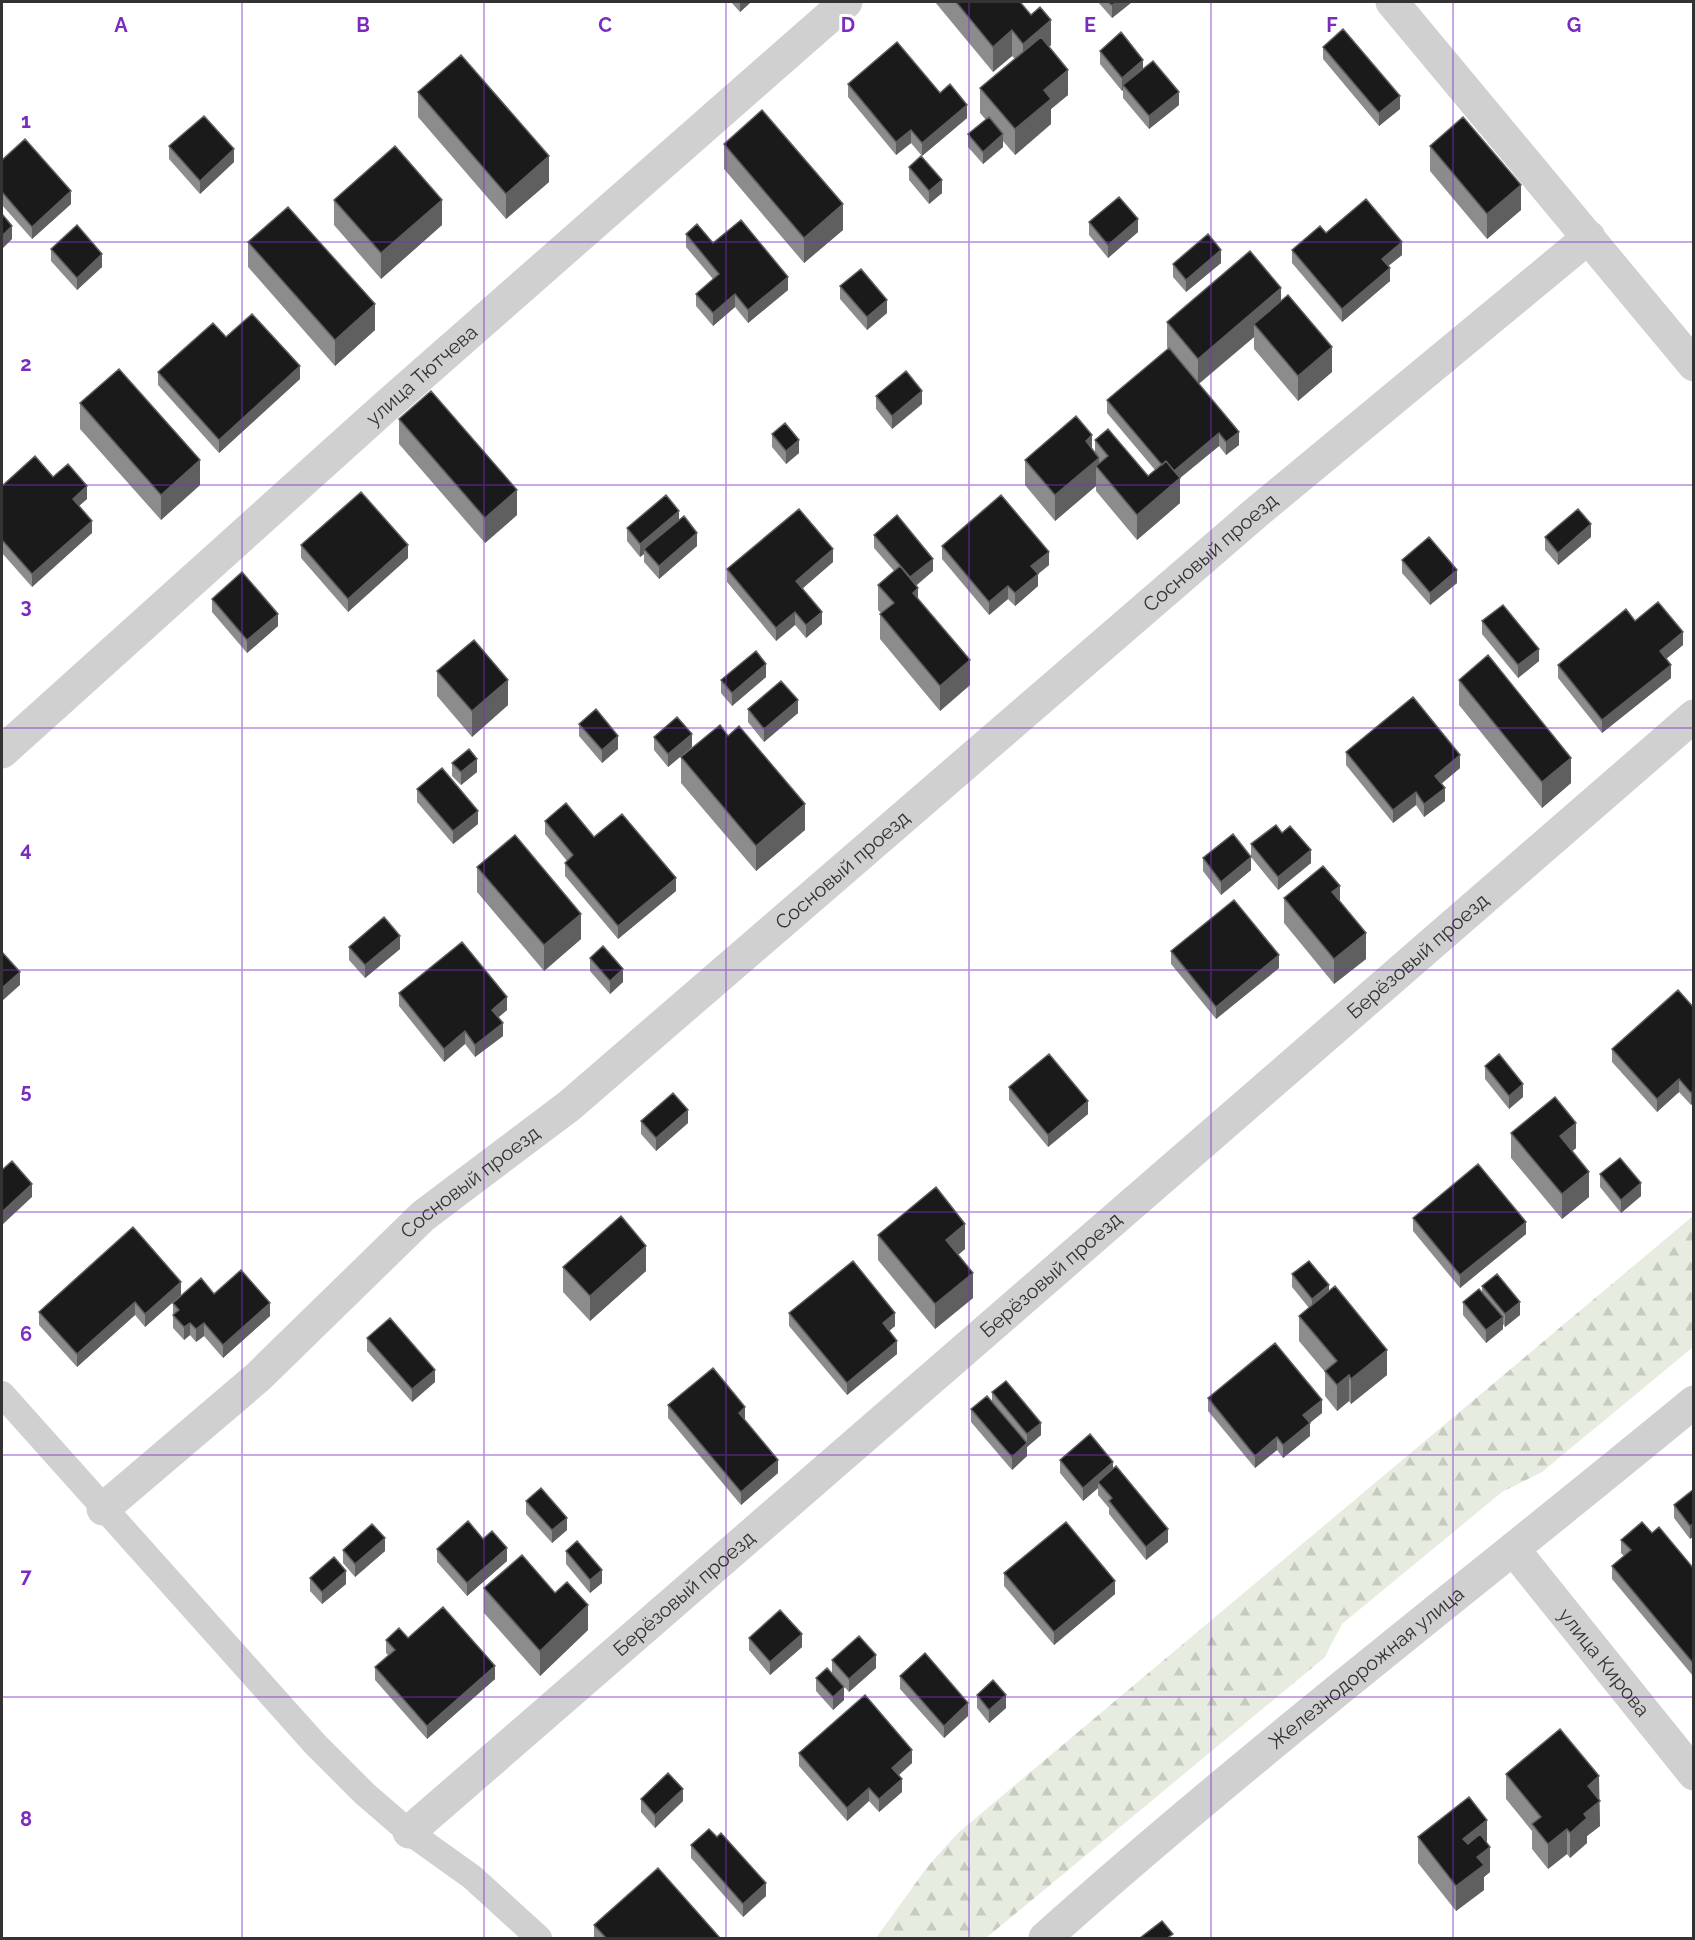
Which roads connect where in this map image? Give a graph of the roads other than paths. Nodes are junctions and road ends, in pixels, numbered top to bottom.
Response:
1 (846, 2) edge
2 (1392, 2) edge
3 (1589, 237) junction
4 (1694, 365) edge
5 (1694, 716) edge
6 (2, 752) edge
7 (2, 1394) edge
8 (1694, 1402) edge
9 (103, 1509) junction
10 (1514, 1550) junction
11 (1694, 1774) edge
12 (410, 1832) junction
13 (539, 1938) edge
14 (1045, 1938) edge

1 - 6 street, улица Тютчева
2 - 3 street
3 - 4 street
3 - 9 street, Сосновый проезд
5 - 12 street, Берёзовый проезд
7 - 9 lane
8 - 10 street, Железнодорожная улица
9 - 12 lane
10 - 11 street, улица Кирова
10 - 14 street, Железнодорожная улица
12 - 13 lane

